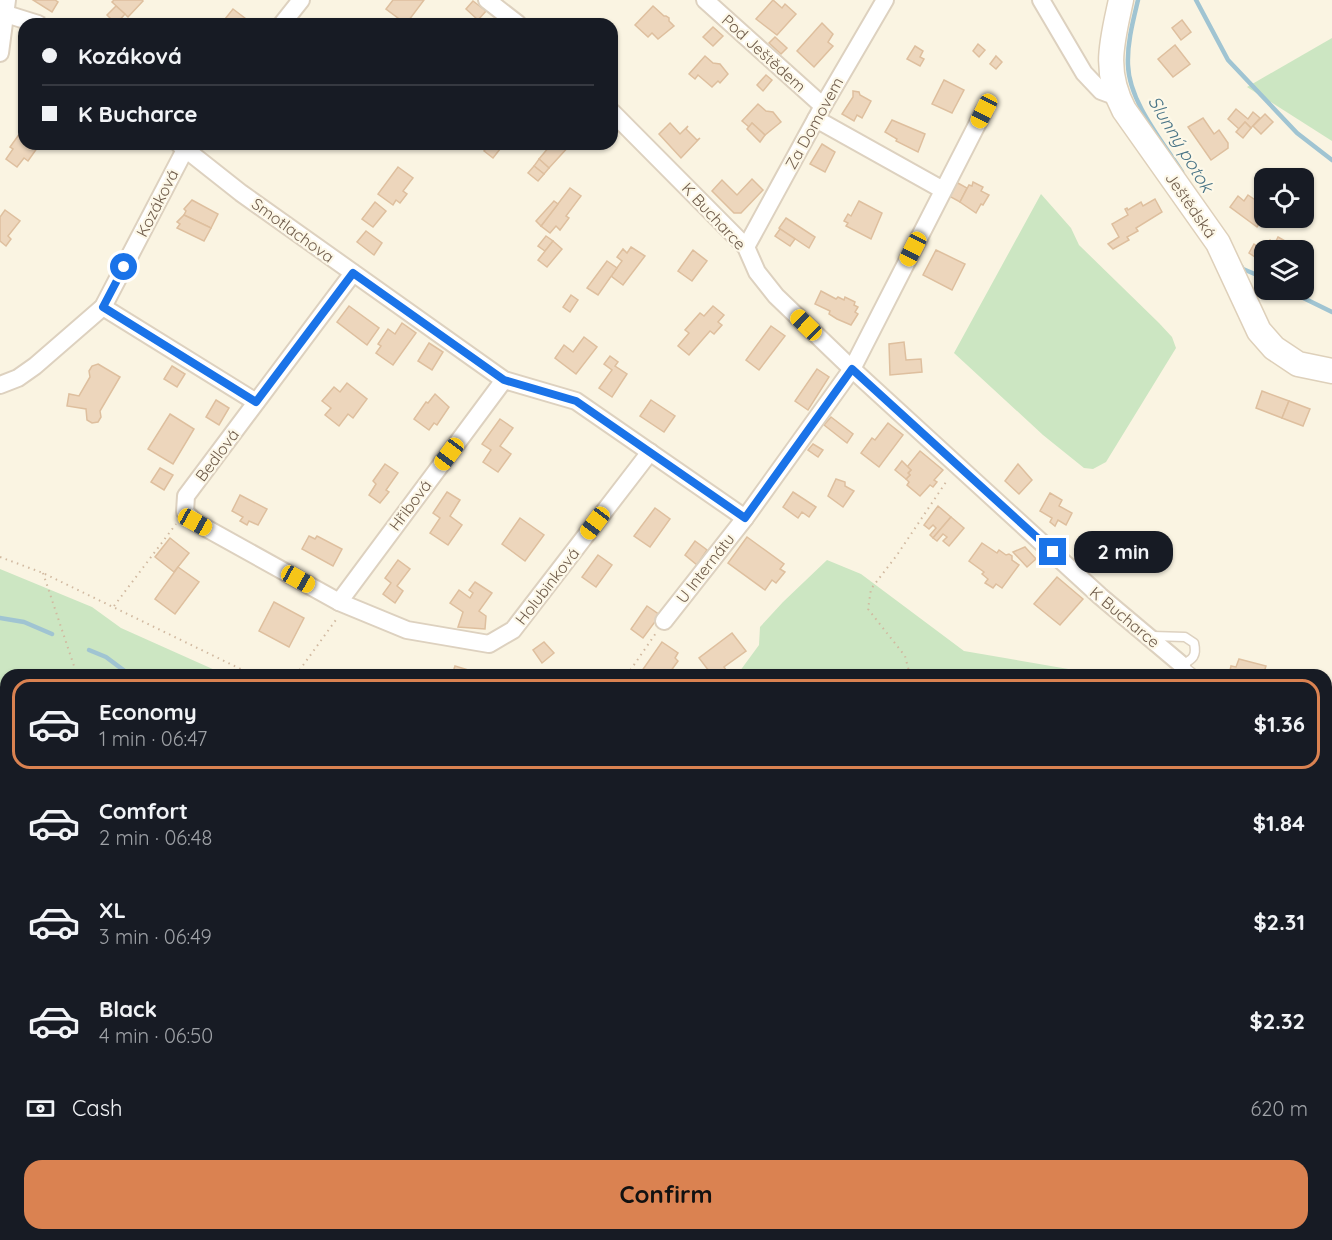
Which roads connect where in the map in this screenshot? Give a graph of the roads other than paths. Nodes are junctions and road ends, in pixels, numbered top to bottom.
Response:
1 (301, 0) edge
2 (487, 0) edge
3 (705, 0) edge
4 (885, 0) edge
5 (1041, 0) edge
6 (1121, 0) edge
7 (7, 7) edge
8 (27, 18) edge
9 (287, 18) edge
10 (510, 18) edge
11 (0, 53) edge
12 (1117, 97) junction
13 (984, 111) dead end
14 (819, 112) junction
15 (618, 117) edge
16 (182, 150) edge
17 (189, 150) edge
18 (943, 190) junction
19 (746, 247) junction
20 (353, 273) junction
21 (103, 307) junction
22 (852, 369) junction
23 (1332, 371) edge
24 (504, 380) junction
25 (0, 386) edge
26 (256, 402) junction
27 (650, 452) junction
28 (745, 518) junction
29 (339, 602) junction
30 (664, 621) road end
31 (1148, 636) junction
32 (1188, 669) edge
33 (1189, 669) edge

1 - 9 street
2 - 10 street
3 - 14 street, Pod Ještědem
4 - 14 street, Za Domovem
5 - 12 street
6 - 12 street, Ještědská
7 - 8 street
7 - 11 street
12 - 23 street, Ještědská
13 - 18 street, U Internátu
14 - 18 street, Pod Ještědem
14 - 19 street, Za Domovem
15 - 19 street, K Bucharce
16 - 21 street, Kozáková
17 - 20 street, Smotlachova
18 - 22 street, U Internátu
19 - 22 street, K Bucharce
20 - 24 street, Smotlachova
20 - 26 street, Bedlová
21 - 25 street, Kozáková
21 - 26 street
22 - 28 street, U Internátu
22 - 31 street, K Bucharce
24 - 27 street, Smotlachova
24 - 29 street, Hřibová
26 - 29 street, Bedlová
27 - 28 street, Smotlachova
27 - 29 street, Holubinková
28 - 30 street, U Internátu
31 - 32 street, K Bucharce
31 - 33 lane

